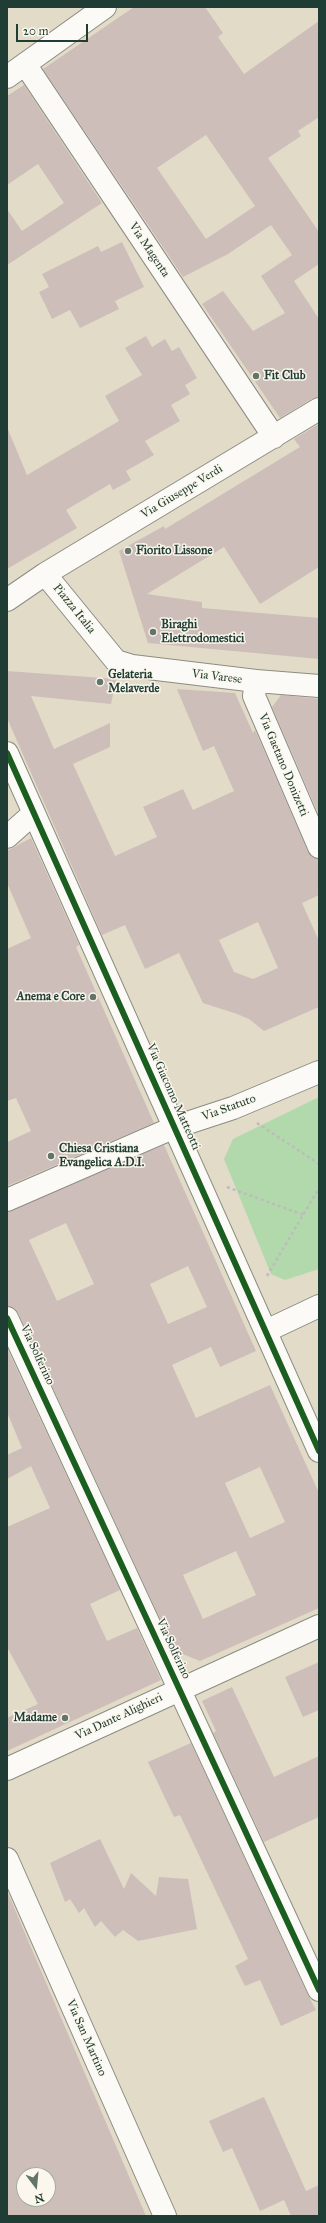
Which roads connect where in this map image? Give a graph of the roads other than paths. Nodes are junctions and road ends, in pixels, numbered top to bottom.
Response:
1 (105, 7) edge
2 (25, 64) junction
3 (7, 77) edge
4 (319, 409) edge
5 (274, 437) junction
6 (45, 574) junction
7 (7, 600) edge
8 (116, 661) joint
9 (256, 682) junction
10 (319, 686) edge
11 (7, 753) edge
12 (34, 814) junction
13 (7, 837) edge
14 (319, 847) edge
15 (319, 1072) edge
16 (175, 1127) junction
17 (7, 1200) edge
18 (319, 1306) edge
19 (7, 1318) edge
20 (266, 1331) junction
21 (319, 1450) edge
22 (319, 1626) edge
23 (180, 1688) junction
24 (7, 1768) edge
25 (7, 1859) edge
26 (319, 1990) edge
27 (165, 2216) edge

1 - 2 street
2 - 3 street
2 - 5 street, Via Magenta
4 - 5 street, Via Giuseppe Verdi
5 - 6 street, Via Giuseppe Verdi
6 - 7 street, Piazza Italia
6 - 8 street, Piazza Italia
8 - 9 street, Via Varese
9 - 10 street, Via Varese
9 - 14 street, Via Gaetano Donizetti
11 - 12 street, Via Giacomo Matteotti
12 - 13 street
12 - 16 street, Via Giacomo Matteotti
15 - 16 street, Via Statuto
16 - 17 street, Via Statuto
16 - 20 street, Via Giacomo Matteotti
18 - 20 street
19 - 23 street, Via Solferino
20 - 21 street, Via Giacomo Matteotti
22 - 23 street, Via Dante Alighieri
23 - 24 street, Via Dante Alighieri
23 - 26 street, Via Solferino
25 - 27 street, Via San Martino

